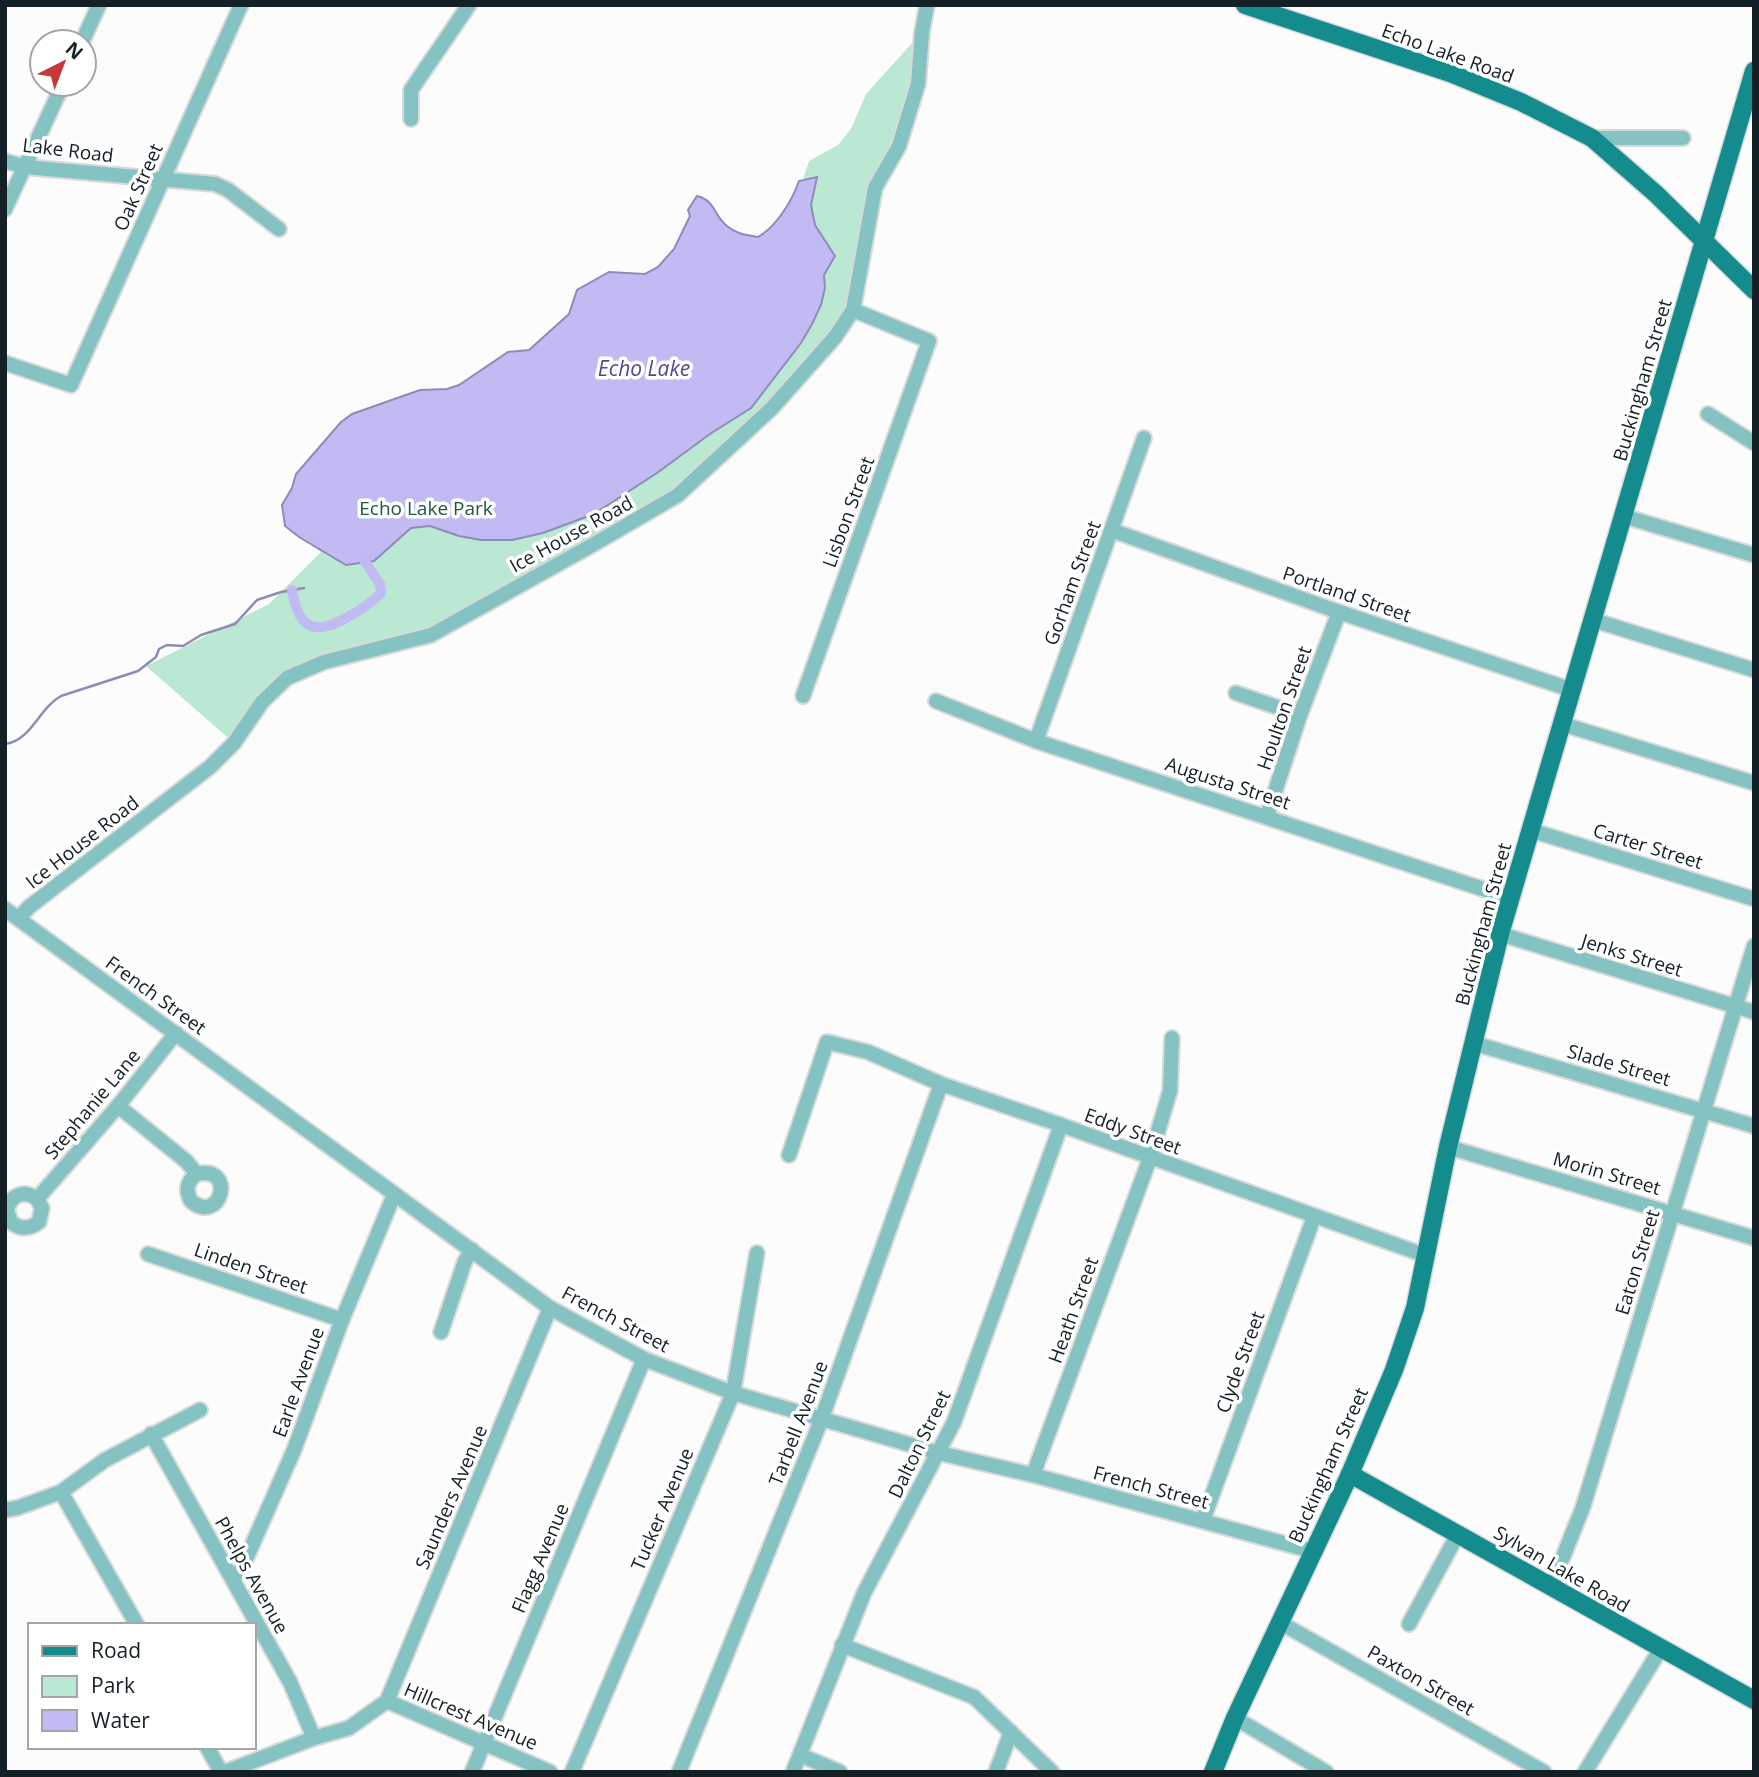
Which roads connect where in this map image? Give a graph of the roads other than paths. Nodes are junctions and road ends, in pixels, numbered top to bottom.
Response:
1 (99, 5) edge
2 (241, 5) edge
3 (469, 5) edge
4 (927, 5) edge
5 (1245, 5) edge
6 (88, 28) edge
7 (1754, 71) edge
8 (57, 98) edge
9 (411, 119) dead end
10 (1746, 134) edge
11 (1592, 138) junction
12 (1683, 138) dead end
13 (5, 161) edge
14 (25, 167) junction
15 (162, 179) junction
16 (5, 209) edge
17 (279, 229) dead end
18 (1704, 242) junction
19 (1754, 290) edge
20 (853, 310) junction
21 (5, 363) edge
22 (1708, 414) dead end
23 (1144, 438) dead end
24 (1754, 443) edge
25 (1623, 516) junction
26 (1111, 530) junction
27 (1754, 555) edge
28 (1339, 612) junction
29 (1592, 620) junction
30 (1754, 670) edge
31 (1572, 690) junction
32 (1236, 693) dead end
33 (803, 696) dead end
34 (936, 701) dead end
35 (1300, 715) junction
36 (1562, 723) junction
37 (1036, 741) junction
38 (1754, 783) edge
39 (1267, 816) junction
40 (1530, 830) junction
41 (1510, 898) junction
42 (1754, 898) edge
43 (5, 909) edge
44 (19, 918) junction
45 (1500, 934) junction
46 (1754, 946) edge
47 (1735, 1006) junction
48 (1754, 1012) edge
49 (176, 1034) junction
50 (1172, 1038) dead end
51 (1473, 1043) junction
52 (942, 1084) junction
53 (118, 1106) junction
54 (1703, 1110) junction
55 (1061, 1125) junction
56 (1754, 1126) edge
57 (1448, 1147) junction
58 (789, 1155) dead end
59 (1150, 1158) junction
60 (197, 1174) dead end
61 (394, 1195) junction
62 (37, 1199) dead end
63 (1672, 1212) junction
64 (1314, 1217) junction
65 (1754, 1238) edge
66 (472, 1250) junction
67 (757, 1253) dead end
68 (148, 1254) dead end
69 (1427, 1256) junction
70 (550, 1308) junction
71 (342, 1320) junction
72 (441, 1332) dead end
73 (644, 1359) junction
74 (733, 1392) junction
75 (200, 1410) dead end
76 (822, 1418) junction
77 (151, 1434) junction
78 (939, 1453) junction
79 (1350, 1474) junction
80 (1033, 1475) junction
81 (61, 1492) junction
82 (5, 1510) edge
83 (1203, 1520) junction
84 (1458, 1534) junction
85 (1312, 1551) junction
86 (233, 1580) junction
87 (1551, 1587) junction
88 (1279, 1622) junction
89 (136, 1623) edge
90 (1409, 1624) dead end
91 (842, 1645) junction
92 (1660, 1650) junction
93 (1754, 1700) edge
94 (387, 1701) junction
95 (1235, 1718) junction
96 (1011, 1732) junction
97 (314, 1738) junction
98 (485, 1742) junction
99 (208, 1749) edge
100 (800, 1755) junction
101 (250, 1768) edge
102 (223, 1772) edge
103 (472, 1772) edge
104 (550, 1772) edge
105 (572, 1772) edge
106 (679, 1772) edge
107 (793, 1772) edge
108 (840, 1772) edge
109 (996, 1772) edge
110 (1052, 1772) edge
111 (1213, 1772) edge
112 (1326, 1772) edge
113 (1544, 1772) edge
114 (1585, 1772) edge

1 - 6 street
2 - 15 street, Oak Street
3 - 9 street
4 - 20 street, Ice House Road
5 - 11 main road, Echo Lake Road
7 - 10 main road, Buckingham Street
8 - 14 street
10 - 18 main road, Buckingham Street
11 - 12 street, Echo Lake Road
11 - 18 main road, Echo Lake Road
13 - 14 street, Lake Road
14 - 15 street, Lake Road
14 - 16 street
15 - 17 street, Lake Road
15 - 21 street, Oak Street
18 - 19 main road, Echo Lake Road
18 - 25 main road, Buckingham Street
20 - 33 street, Lisbon Street
20 - 44 street, Ice House Road
22 - 24 street
23 - 26 street, Gorham Street
25 - 27 street
25 - 29 main road, Buckingham Street
26 - 28 street, Portland Street
26 - 37 street, Gorham Street
28 - 31 street, Portland Street
28 - 35 street, Houlton Street
29 - 30 street
29 - 31 main road, Buckingham Street
31 - 36 main road, Buckingham Street
32 - 35 street
34 - 37 street, Augusta Street
35 - 39 street, Houlton Street
36 - 38 street
36 - 40 main road, Buckingham Street
37 - 39 street, Augusta Street
39 - 41 street, Augusta Street
40 - 41 main road, Buckingham Street
40 - 42 street, Carter Street
41 - 45 main road, Buckingham Street
43 - 44 street, French Street
44 - 49 street, French Street
45 - 47 street, Jenks Street
45 - 51 main road, Buckingham Street
46 - 47 street, Eaton Street
47 - 48 street, Jenks Street
47 - 54 street, Eaton Street
49 - 53 street, Stephanie Lane
49 - 61 street, French Street
50 - 59 street, Heath Street
51 - 54 street, Slade Street
51 - 57 main road, Buckingham Street
52 - 55 street, Eddy Street
52 - 58 street, Eddy Street
52 - 76 street, Tarbell Avenue
53 - 60 street
53 - 62 street, Stephanie Lane
54 - 56 street, Slade Street
54 - 63 street, Eaton Street
55 - 59 street, Eddy Street
55 - 78 street, Dalton Street
57 - 63 street, Morin Street
57 - 69 main road, Buckingham Street
59 - 64 street, Eddy Street
59 - 80 street, Heath Street
61 - 66 street, French Street
61 - 71 street, Earle Avenue
63 - 65 street, Morin Street
63 - 87 street, Eaton Street
64 - 69 street, Eddy Street
64 - 83 street, Clyde Street
66 - 70 street, French Street
66 - 72 street
67 - 74 street, Tucker Avenue
68 - 71 street, Linden Street
69 - 79 main road, Buckingham Street
70 - 73 street, French Street
70 - 94 street, Saunders Avenue
71 - 86 street, Earle Avenue
73 - 74 street, French Street
73 - 98 street, Flagg Avenue
74 - 76 street, French Street
74 - 105 street, Tucker Avenue
75 - 77 street
76 - 78 street, French Street
76 - 106 street, Tarbell Avenue
77 - 81 street
77 - 86 street, Phelps Avenue
78 - 80 street, French Street
78 - 91 street, Dalton Street
79 - 84 main road, Sylvan Lake Road
79 - 85 main road, Buckingham Street
80 - 83 street, French Street
81 - 82 street
81 - 89 street
83 - 85 street, French Street
84 - 87 main road, Sylvan Lake Road
84 - 90 street
85 - 88 main road, Buckingham Street
86 - 97 street, Phelps Avenue
87 - 92 main road, Sylvan Lake Road
88 - 95 main road, Buckingham Street
88 - 113 street, Paxton Street
91 - 96 street
91 - 100 street, Dalton Street
92 - 93 main road, Sylvan Lake Road
92 - 114 street
94 - 97 street, Hillcrest Avenue
94 - 98 street, Hillcrest Avenue
95 - 111 main road, Buckingham Street
95 - 112 street
96 - 109 street
96 - 110 street
97 - 101 street, Hillcrest Avenue
98 - 103 street, Flagg Avenue
98 - 104 street, Hillcrest Avenue
99 - 102 street
100 - 107 street, Dalton Street
100 - 108 street
101 - 102 street, Hillcrest Avenue

